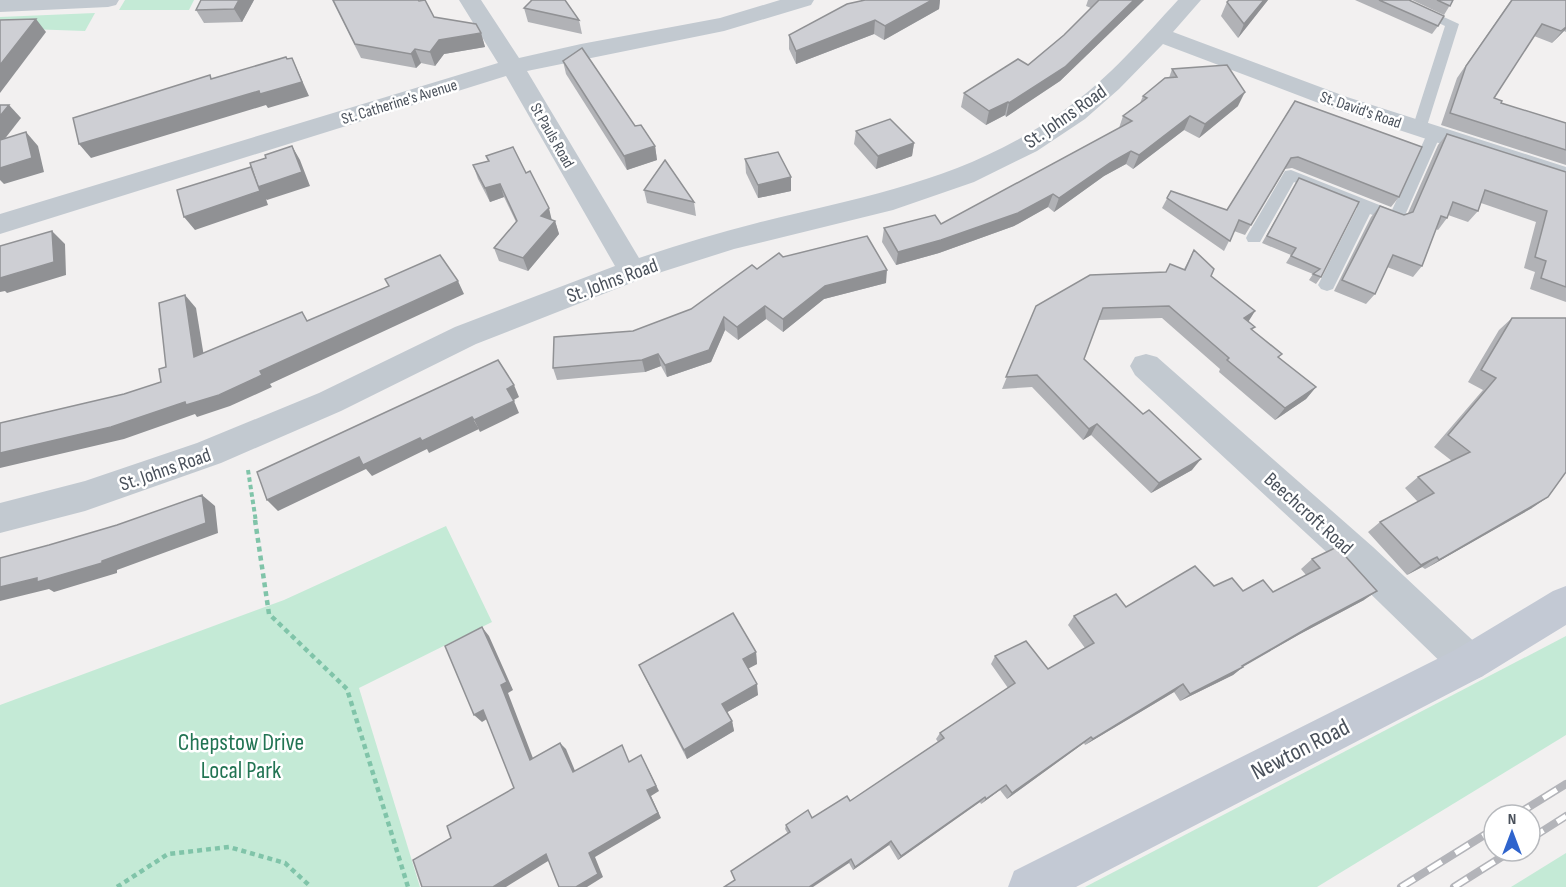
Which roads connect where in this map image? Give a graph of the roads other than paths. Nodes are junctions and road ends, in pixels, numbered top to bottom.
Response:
1 (108, 0) edge
2 (470, 0) edge
3 (803, 0) edge
4 (1190, 0) edge
5 (1396, 0) edge
6 (0, 5) edge
7 (1158, 34) junction
8 (511, 67) junction
9 (1426, 131) junction
10 (1566, 177) edge
11 (1366, 206) junction
12 (0, 224) edge
13 (1254, 238) dead end
14 (633, 272) junction
15 (1327, 285) dead end
16 (1146, 366) dead end
17 (0, 518) edge
18 (1566, 603) edge
19 (1469, 663) junction
20 (1030, 887) edge

1 - 6 street
2 - 8 street, St Pauls Road
3 - 8 street, St. Catherine's Avenue
4 - 7 street, St. Johns Road
5 - 9 lane
7 - 9 street, St. David's Road
7 - 14 street, St. Johns Road
8 - 12 street, St. Catherine's Avenue
8 - 14 street, St Pauls Road
9 - 10 street, St. David's Road
9 - 11 lane
11 - 13 lane
11 - 15 lane
14 - 17 street, St. Johns Road
16 - 19 street, Beechcroft Road
18 - 19 street, Newton Road
19 - 20 street, Newton Road

